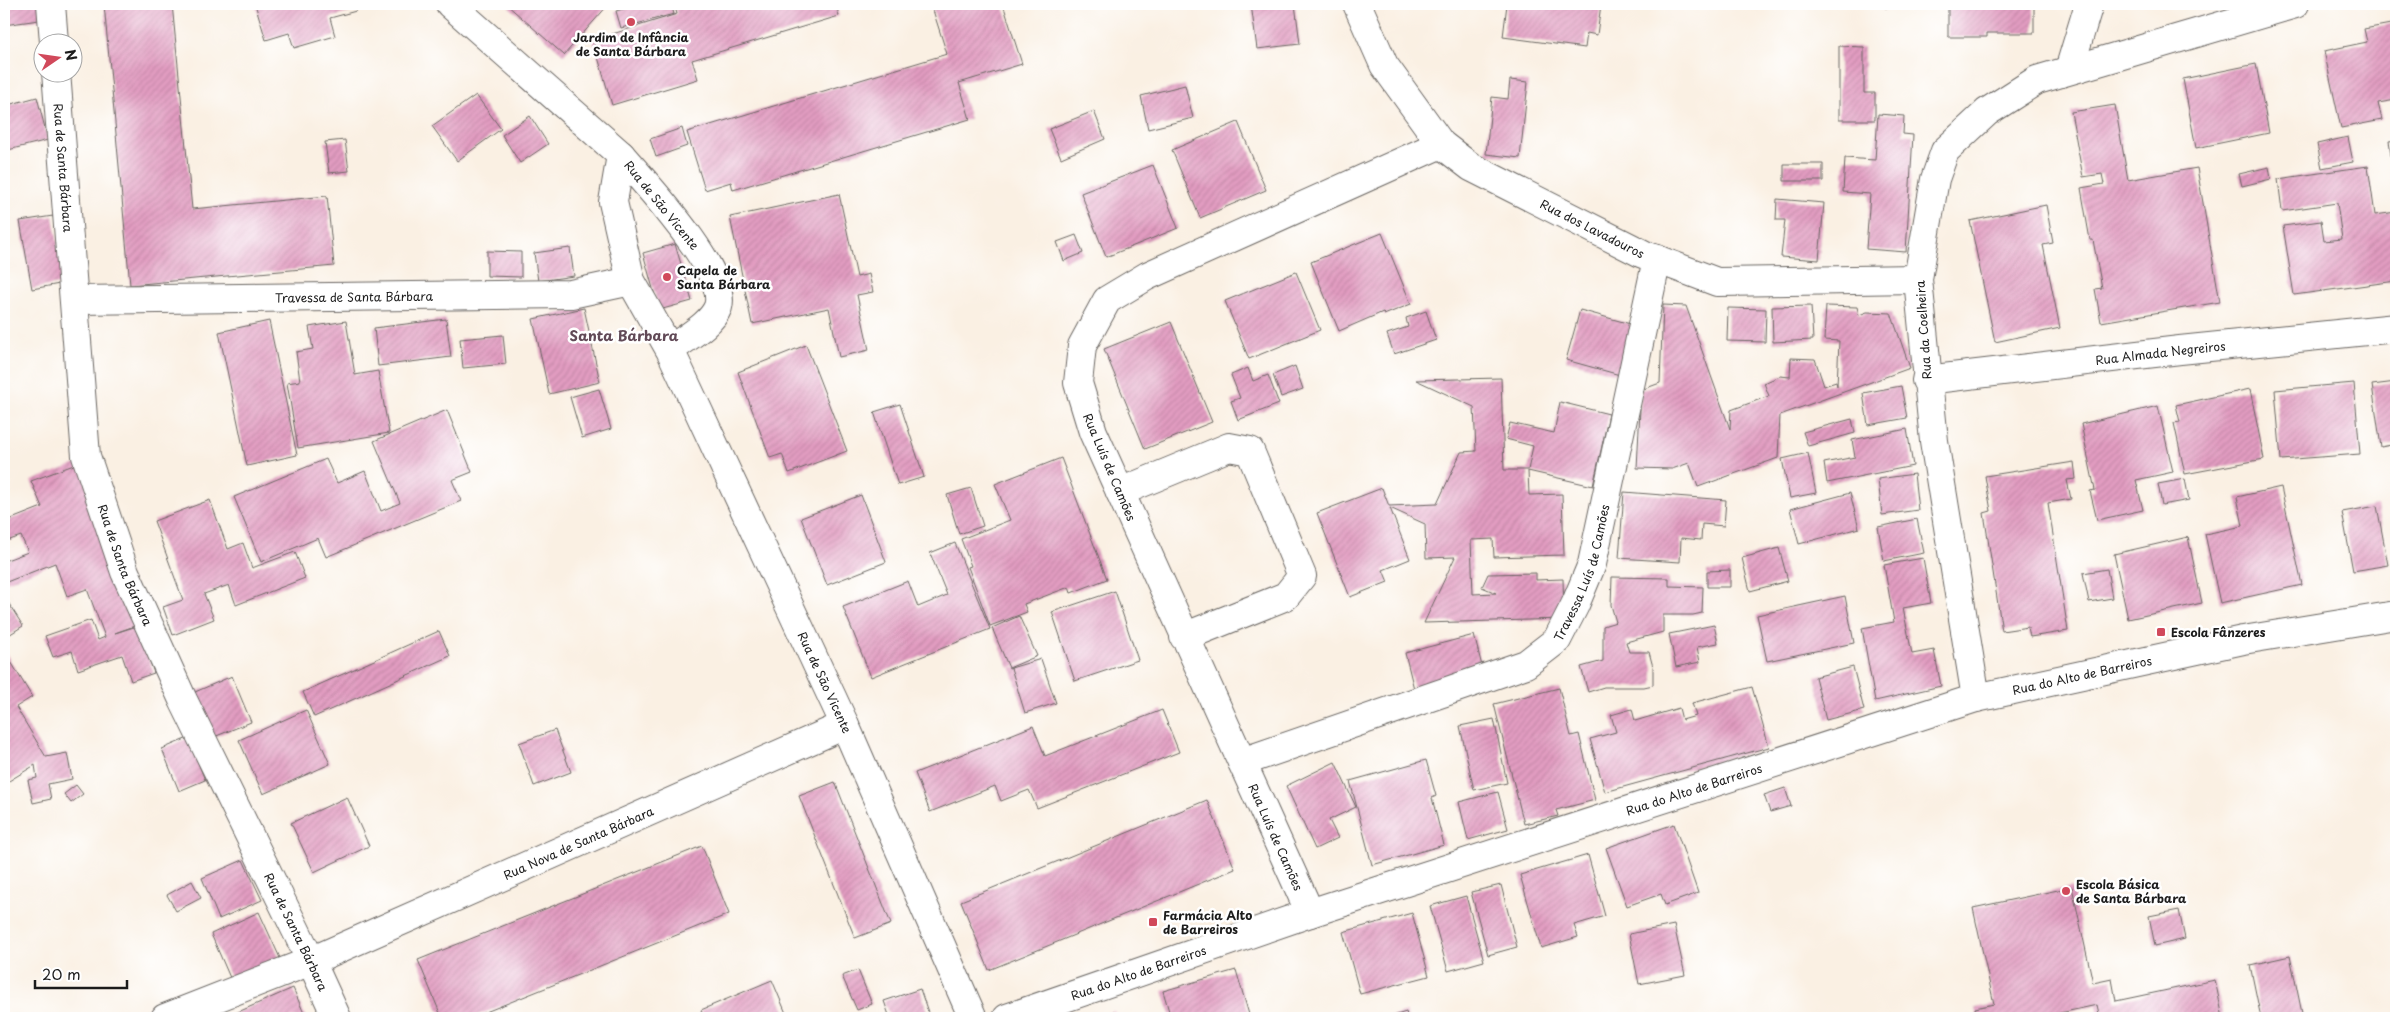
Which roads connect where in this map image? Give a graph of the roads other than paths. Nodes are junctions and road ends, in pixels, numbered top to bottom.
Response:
1 (51, 4) edge
2 (450, 4) edge
3 (1357, 4) edge
4 (2089, 4) edge
5 (2295, 4) edge
6 (53, 32) edge
7 (2069, 70) junction
8 (57, 82) edge
9 (1441, 144) junction
10 (621, 155) junction
11 (1657, 259) junction
12 (1918, 279) junction
13 (632, 281) junction
14 (75, 300) junction
15 (2396, 328) edge
16 (670, 350) junction
17 (1926, 380) junction
18 (1120, 492) junction
19 (2394, 617) edge
20 (1184, 637) junction
21 (1976, 698) junction
22 (845, 725) junction
23 (1242, 762) junction
24 (1310, 913) junction
25 (311, 961) junction
26 (165, 1018) edge
27 (337, 1018) edge
28 (973, 1018) edge
29 (1007, 1018) edge

1 - 6 street
2 - 10 street, Rua de São Vicente
3 - 9 street, Rua dos Lavadouros
4 - 7 street
5 - 7 street, Rua da Coelheira
7 - 12 street, Rua da Coelheira
8 - 14 street, Rua de Santa Bárbara
9 - 11 street, Rua dos Lavadouros
9 - 18 street, Rua Luís de Camões
10 - 13 street, Rua de São Vicente
10 - 16 street, Rua de São Vicente
11 - 12 street, Rua dos Lavadouros
11 - 23 street, Travessa Luís de Camões
12 - 17 street, Rua da Coelheira
13 - 14 street, Travessa de Santa Bárbara
13 - 16 street, Rua de São Vicente
14 - 25 street, Rua de Santa Bárbara
15 - 17 street, Rua Almada Negreiros
16 - 22 street, Rua de São Vicente
17 - 21 street, Rua da Coelheira
18 - 20 street, Rua Luís de Camões
18 - 20 street
19 - 21 street, Rua do Alto de Barreiros
20 - 23 street, Rua Luís de Camões
21 - 24 street, Rua do Alto de Barreiros
22 - 25 street, Rua Nova de Santa Bárbara
22 - 28 street, Rua de São Vicente
23 - 24 street, Rua Luís de Camões
24 - 29 street, Rua do Alto de Barreiros
25 - 26 street, Rua Nova de Santa Bárbara
25 - 27 street, Rua de Santa Bárbara

